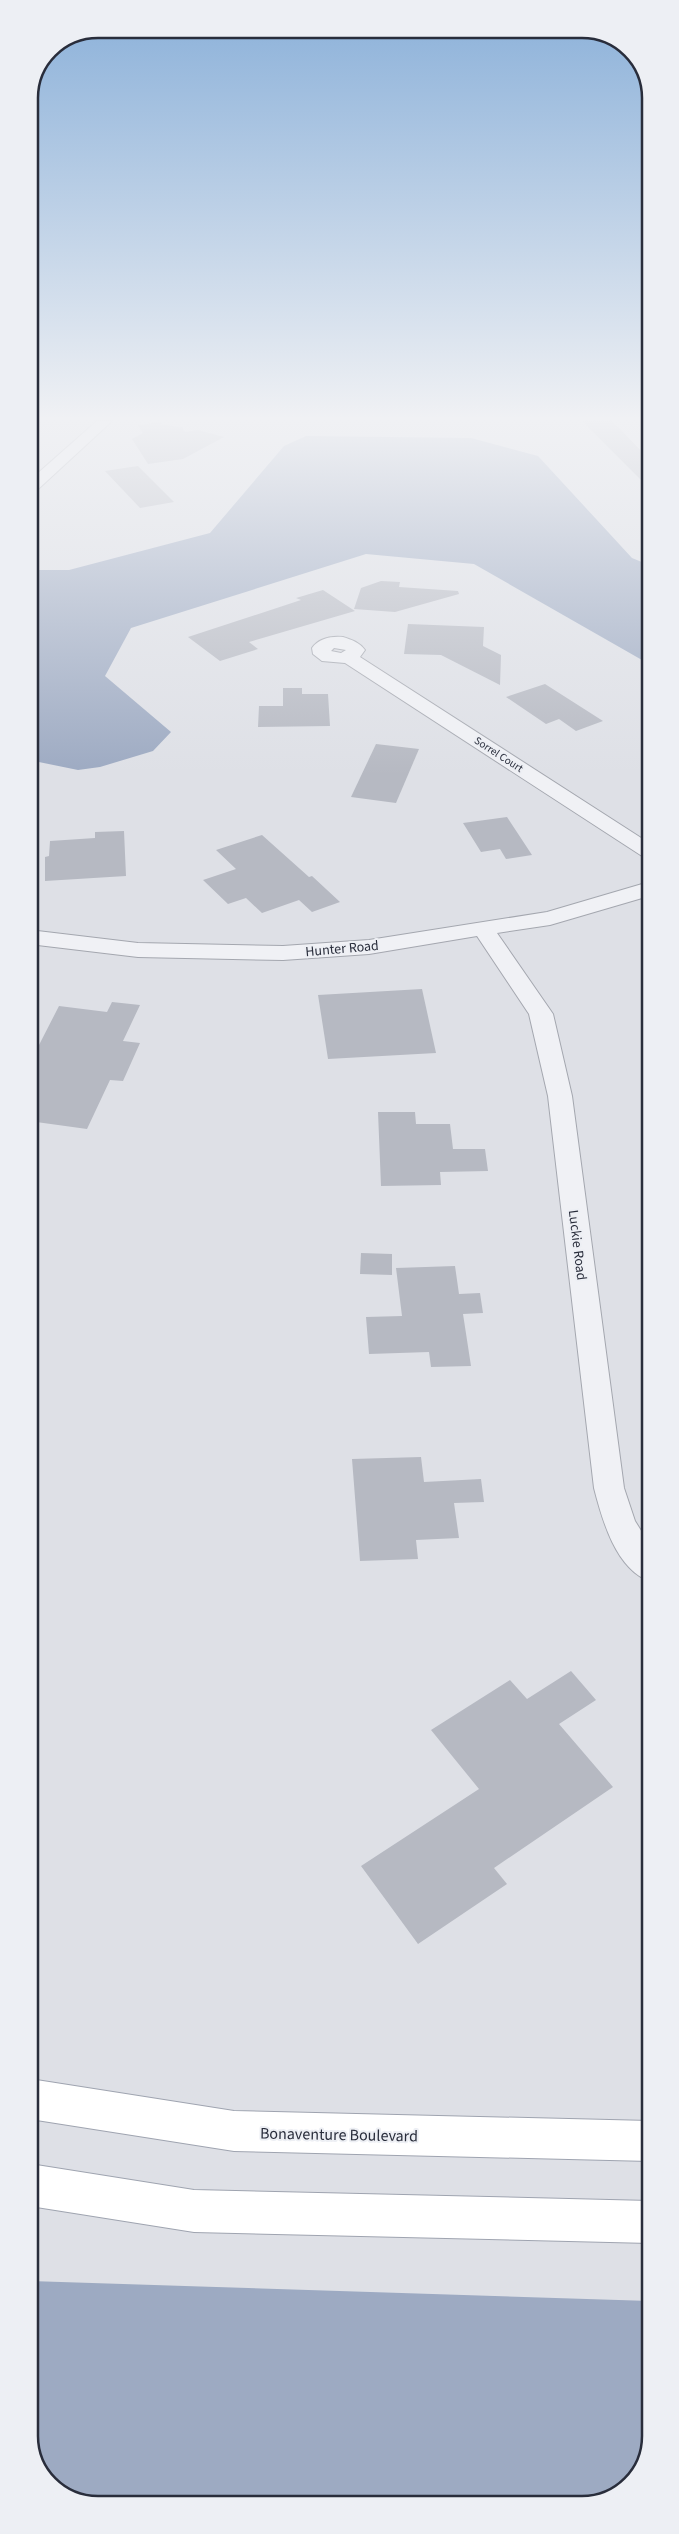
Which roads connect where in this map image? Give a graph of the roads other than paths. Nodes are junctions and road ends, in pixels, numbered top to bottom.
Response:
1 (348, 657) dead end
2 (642, 847) edge
3 (642, 890) edge
4 (484, 930) junction
5 (38, 938) edge
6 (642, 1560) edge
7 (38, 2100) edge
8 (642, 2141) edge
9 (38, 2186) edge
10 (642, 2222) edge

1 - 2 street, Sorrel Court
3 - 4 street, Hunter Road
4 - 5 street, Hunter Road
4 - 6 street, Luckie Road
7 - 8 main road, Bonaventure Boulevard
9 - 10 main road

